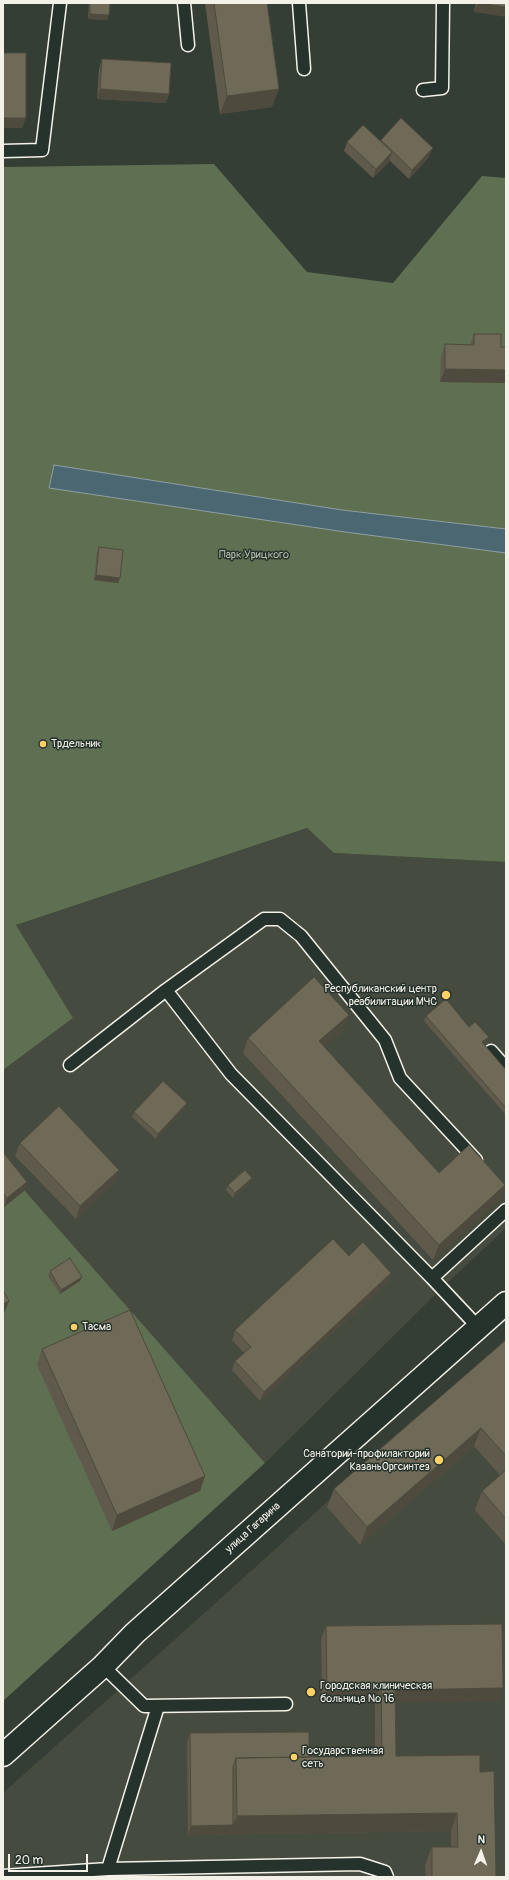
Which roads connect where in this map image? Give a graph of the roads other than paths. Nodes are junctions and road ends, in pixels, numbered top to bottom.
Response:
1 (60, 3) edge
2 (184, 3) edge
3 (299, 3) edge
4 (443, 3) edge
5 (188, 45) dead end
6 (304, 69) dead end
7 (423, 90) dead end
8 (3, 151) edge
9 (166, 990) junction
10 (491, 1051) edge
11 (70, 1065) dead end
12 (506, 1068) edge
13 (485, 1168) edge
14 (506, 1210) edge
15 (432, 1278) junction
16 (506, 1303) edge
17 (478, 1327) junction
18 (103, 1666) junction
19 (286, 1704) dead end
20 (158, 1706) junction
21 (3, 1755) edge
22 (108, 1869) junction
23 (3, 1876) edge
24 (388, 1877) edge

1 - 8 lane
2 - 5 lane
3 - 6 lane
4 - 7 lane
9 - 11 lane
9 - 13 lane
9 - 15 lane
10 - 12 lane
14 - 15 lane
15 - 17 lane
16 - 17 street, улица Гагарина
17 - 18 street, улица Гагарина
18 - 20 lane
18 - 21 street, улица Гагарина
19 - 20 lane
20 - 22 lane
22 - 23 lane
22 - 24 lane

